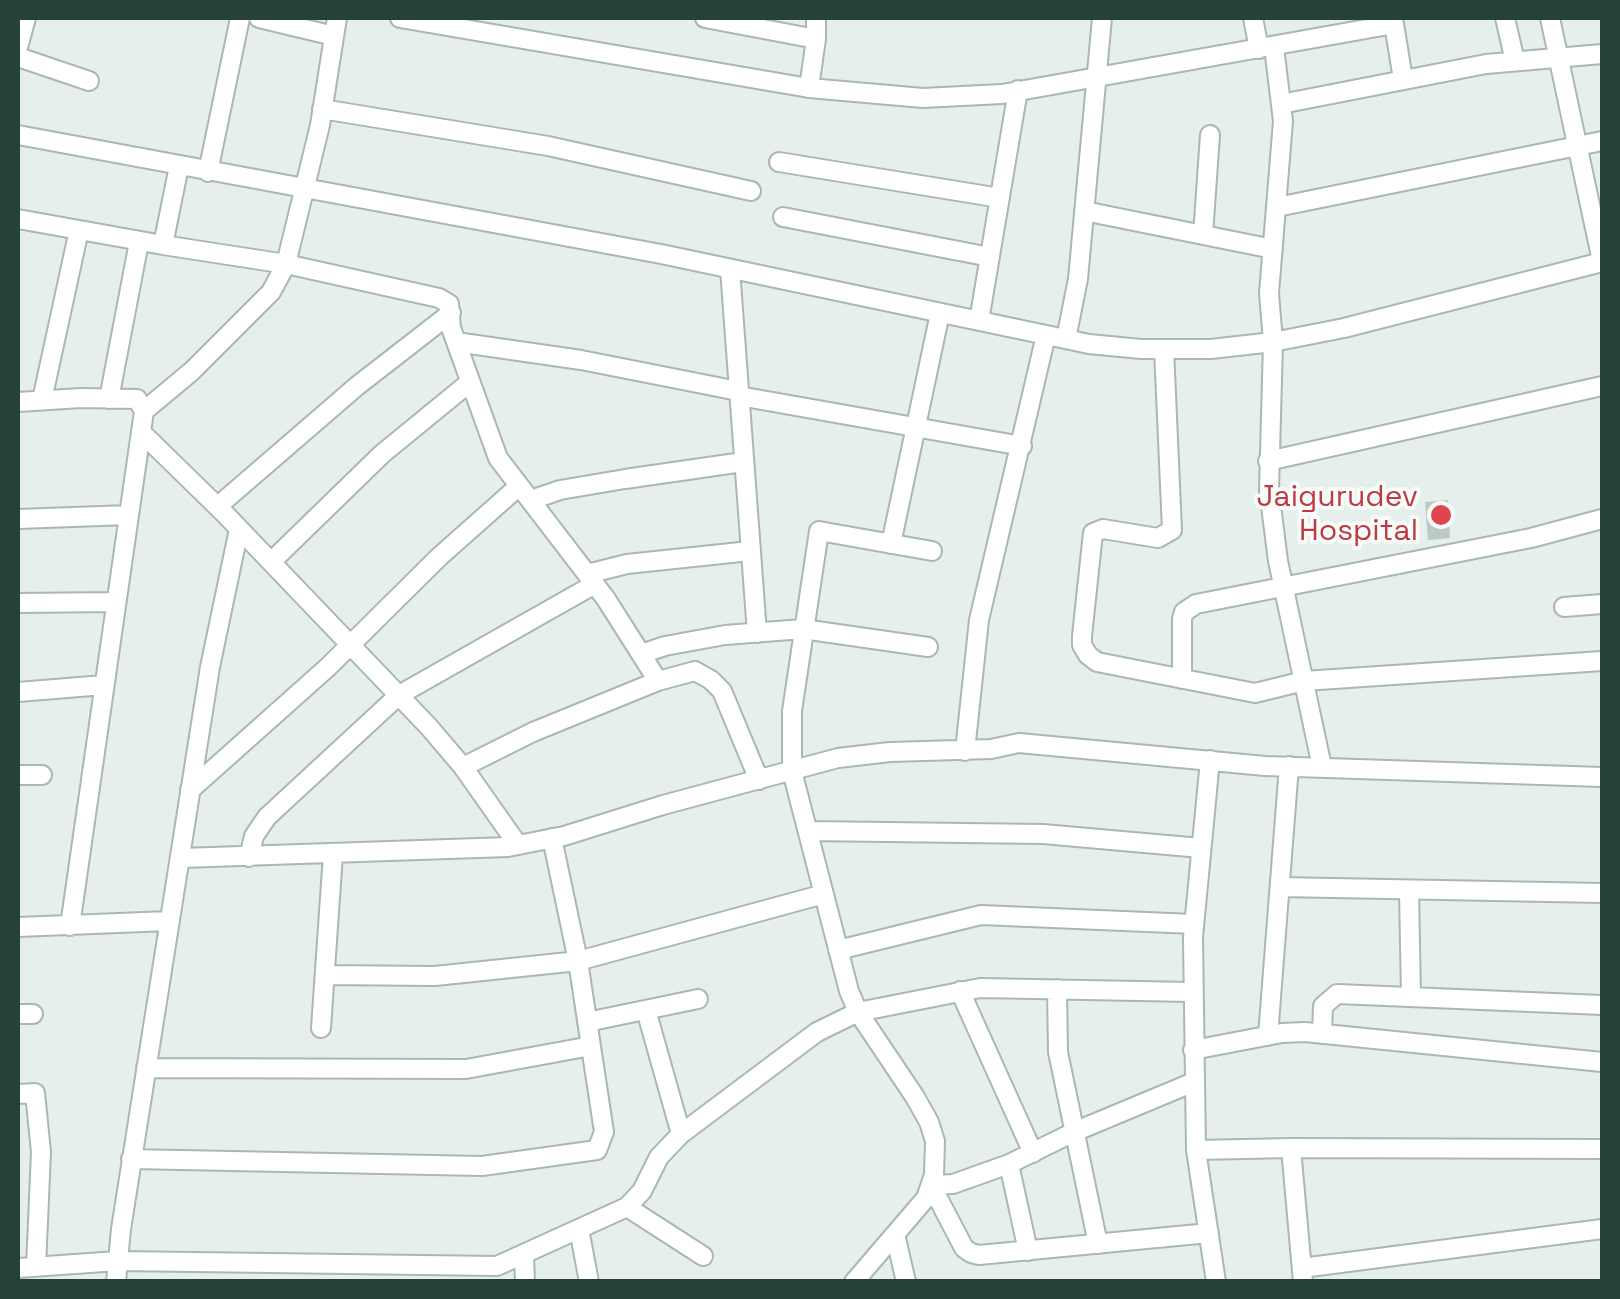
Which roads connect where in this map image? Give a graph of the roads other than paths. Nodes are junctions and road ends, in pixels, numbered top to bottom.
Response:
1 (26, 18) edge
2 (240, 18) edge
3 (258, 18) edge
4 (400, 18) edge
5 (705, 18) edge
6 (816, 18) edge
7 (1102, 18) edge
8 (1253, 18) edge
9 (1505, 18) edge
10 (1550, 18) edge
11 (1393, 20) edge
12 (336, 27) edge
13 (816, 39) junction
14 (18, 47) edge
15 (1267, 48) junction
16 (1602, 54) edge
17 (18, 56) edge
18 (1559, 58) junction
19 (1515, 62) junction
20 (1096, 76) junction
21 (1403, 79) junction
22 (89, 80) dead end
23 (809, 88) junction
24 (1018, 90) junction
25 (1281, 104) junction
26 (322, 109) junction
27 (18, 135) edge
28 (1210, 135) dead end
29 (1602, 141) edge
30 (1576, 146) junction
31 (779, 162) dead end
32 (179, 166) junction
33 (208, 172) junction
34 (304, 190) junction
35 (751, 191) dead end
36 (1000, 198) junction
37 (1277, 207) junction
38 (1084, 211) junction
39 (784, 217) dead end
40 (18, 219) edge
41 (79, 230) junction
42 (1203, 235) junction
43 (138, 242) junction
44 (163, 245) junction
45 (1273, 249) junction
46 (990, 257) junction
47 (1602, 261) edge
48 (286, 264) junction
49 (730, 269) junction
50 (940, 312) junction
51 (451, 313) junction
52 (979, 321) junction
53 (1046, 335) junction
54 (1066, 339) junction
55 (456, 342) junction
56 (1273, 342) junction
57 (1164, 349) junction
58 (470, 382) junction
59 (1602, 386) edge
60 (739, 393) junction
61 (110, 399) junction
62 (42, 400) junction
63 (18, 402) edge
64 (144, 412) junction
65 (916, 426) junction
66 (141, 432) junction
67 (1022, 446) junction
68 (1268, 461) junction
69 (743, 462) junction
70 (525, 493) junction
71 (218, 506) junction
72 (129, 515) junction
73 (18, 519) edge
74 (1602, 519) edge
75 (239, 528) junction
76 (891, 544) junction
77 (750, 551) junction
78 (932, 551) dead end
79 (271, 562) junction
80 (591, 579) junction
81 (1284, 588) junction
82 (116, 602) junction
83 (18, 603) edge
84 (1602, 604) edge
85 (1564, 607) dead end
86 (803, 629) junction
87 (757, 633) junction
88 (349, 643) junction
89 (928, 647) dead end
90 (641, 654) junction
91 (1602, 661) edge
92 (1182, 679) junction
93 (1304, 680) junction
94 (658, 681) junction
95 (104, 685) junction
96 (18, 692) edge
97 (399, 696) junction
98 (965, 750) junction
99 (1210, 760) junction
100 (1289, 766) junction
101 (463, 767) junction
102 (1322, 768) junction
103 (792, 771) junction
104 (42, 774) dead end
105 (18, 775) edge
106 (1602, 777) edge
107 (759, 780) junction
108 (190, 790) junction
109 (808, 831) junction
110 (552, 838) junction
111 (518, 845) junction
112 (1201, 848) junction
113 (333, 854) junction
114 (248, 857) junction
115 (182, 858) junction
116 (1280, 888) junction
117 (1410, 890) junction
118 (1602, 893) edge
119 (824, 894) junction
120 (169, 921) junction
121 (1194, 924) junction
122 (18, 926) edge
123 (70, 926) junction
124 (838, 950) junction
125 (578, 961) junction
126 (325, 975) junction
127 (1057, 989) junction
128 (960, 991) junction
129 (1191, 992) junction
130 (1411, 996) junction
131 (698, 999) dead end
132 (1602, 1005) edge
133 (646, 1010) junction
134 (858, 1012) junction
135 (587, 1022) junction
136 (321, 1028) dead end
137 (1322, 1034) junction
138 (1268, 1036) junction
139 (591, 1046) junction
140 (1193, 1050) junction
141 (1602, 1062) edge
142 (146, 1068) junction
143 (1194, 1082) junction
144 (18, 1094) edge
145 (1074, 1132) junction
146 (681, 1134) junction
147 (1291, 1148) junction
148 (1602, 1149) edge
149 (1196, 1150) junction
150 (1032, 1154) junction
151 (132, 1159) junction
152 (1009, 1164) junction
153 (40, 1174) junction
154 (18, 1176) edge
155 (931, 1185) junction
156 (627, 1207) junction
157 (579, 1229) junction
158 (1602, 1229) edge
159 (1208, 1233) junction
160 (895, 1234) junction
161 (1098, 1244) junction
162 (1028, 1250) junction
163 (524, 1255) junction
164 (703, 1256) dead end
165 (118, 1261) junction
166 (26, 1267) edge
167 (1302, 1275) edge
168 (116, 1282) edge
169 (525, 1282) edge
170 (589, 1282) edge
171 (854, 1282) edge
172 (906, 1282) edge
173 (1216, 1282) edge

1 - 14 street
2 - 33 street
3 - 12 street
4 - 23 street
5 - 13 street
6 - 13 street
7 - 20 street
8 - 15 street
9 - 19 street
10 - 18 street
11 - 15 street
11 - 21 street
12 - 26 street
13 - 23 street
15 - 20 street
15 - 25 street
16 - 18 street
17 - 22 street
18 - 19 street
18 - 30 street
19 - 21 street
20 - 24 street
20 - 38 street
21 - 25 street
23 - 24 street
24 - 36 street
25 - 37 street
26 - 34 street
26 - 35 street
27 - 32 street
28 - 42 street
29 - 30 street
30 - 37 street
30 - 47 street
31 - 36 street
32 - 33 street
32 - 44 street
33 - 34 street
34 - 48 street
34 - 49 street
36 - 46 street
37 - 45 street
38 - 42 street
38 - 54 street
39 - 46 street
40 - 41 street
41 - 43 street
41 - 62 street
42 - 45 street
43 - 44 street
43 - 61 street
44 - 48 street
45 - 56 street
46 - 52 street
47 - 56 street
48 - 51 street
48 - 64 street
49 - 50 street
49 - 60 street
50 - 52 street
50 - 65 street
51 - 55 street
51 - 71 street
52 - 53 street
53 - 54 street
53 - 67 street
54 - 57 street
55 - 58 street
55 - 60 street
56 - 57 street
56 - 68 street
57 - 92 street
58 - 70 street
58 - 79 street
59 - 68 street
60 - 65 street
60 - 69 street
61 - 62 street
61 - 64 street
62 - 63 street
64 - 66 street
65 - 67 street
65 - 76 street
66 - 71 street
66 - 72 street
67 - 98 street
68 - 81 street
69 - 70 street
69 - 77 street
70 - 80 street
70 - 88 street
71 - 75 street
72 - 73 street
72 - 82 street
74 - 81 street
75 - 79 street
75 - 108 street
76 - 78 street
76 - 86 street
77 - 80 street
77 - 87 street
79 - 88 street
80 - 90 street
80 - 97 street
81 - 92 street
81 - 93 street
82 - 83 street
82 - 95 street
84 - 85 street
86 - 87 street
86 - 89 street
86 - 103 street
87 - 90 street
88 - 97 street
88 - 108 street
90 - 94 street
91 - 93 street
92 - 93 street
93 - 102 street
94 - 101 street
94 - 107 street
95 - 96 street
95 - 123 street
97 - 101 street
97 - 114 street
98 - 99 street
98 - 103 street
99 - 100 street
99 - 112 street
100 - 102 street
100 - 116 street
101 - 111 street
102 - 106 street
103 - 107 street
103 - 109 street
104 - 105 street
107 - 110 street
108 - 115 street
109 - 112 street
109 - 119 street
110 - 111 street
110 - 125 street
111 - 113 street
112 - 121 street
113 - 114 street
113 - 126 street
114 - 115 street
115 - 120 street
116 - 117 street
116 - 138 street
117 - 118 street
117 - 130 street
119 - 124 street
119 - 125 street
120 - 123 street
120 - 142 street
121 - 124 street
121 - 129 street
122 - 123 street
124 - 134 street
125 - 126 street
125 - 135 street
126 - 136 street
127 - 128 street
127 - 129 street
127 - 145 street
128 - 134 street
128 - 150 street
129 - 140 street
130 - 132 street
130 - 137 street
131 - 133 street
133 - 135 street
133 - 146 street
134 - 146 street
134 - 155 street
135 - 139 street
137 - 138 street
137 - 141 street
138 - 140 street
139 - 142 street
139 - 151 street
140 - 143 street
142 - 151 street
143 - 145 street
143 - 149 street
144 - 153 street
145 - 150 street
145 - 161 street
146 - 156 street
147 - 148 street
147 - 149 street
147 - 167 street
149 - 159 street
150 - 152 street
151 - 165 street
152 - 155 street
152 - 162 street
153 - 154 street
153 - 166 street
155 - 160 street
155 - 162 street
156 - 157 street
156 - 164 street
157 - 163 street
157 - 170 street
158 - 167 street
159 - 161 street
159 - 173 street
160 - 171 street
160 - 172 street
161 - 162 street
163 - 165 street
163 - 169 street
165 - 166 street
165 - 168 street

